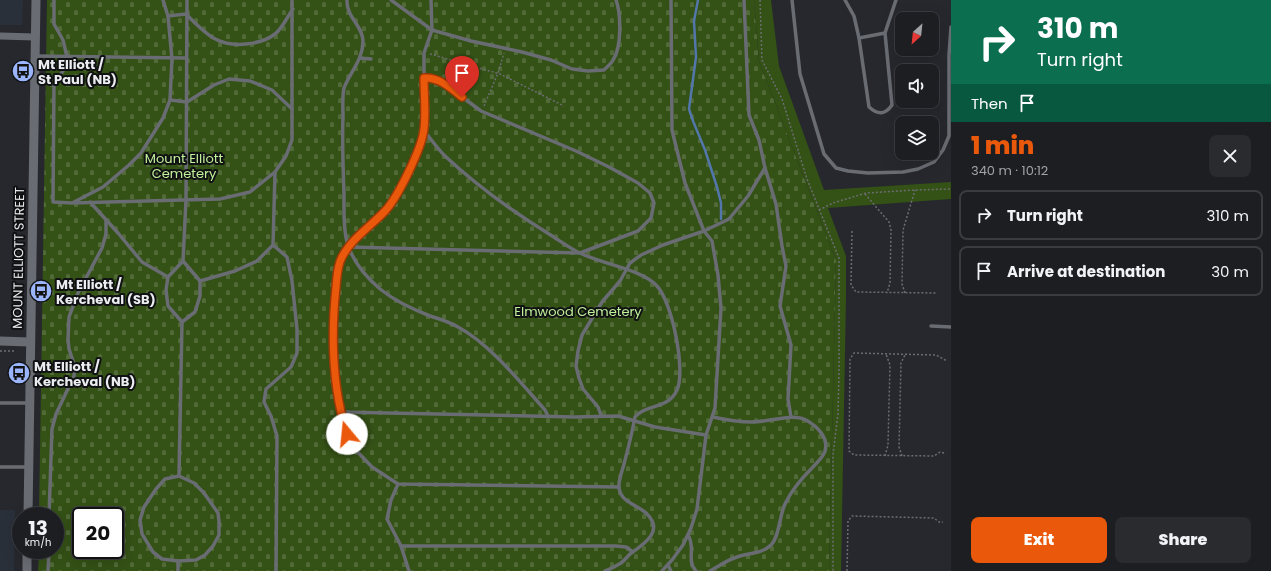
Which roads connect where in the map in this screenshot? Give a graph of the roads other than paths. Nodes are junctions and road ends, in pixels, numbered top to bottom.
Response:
1 (36, 0) edge
2 (54, 0) edge
3 (163, 0) edge
4 (186, 0) edge
5 (292, 0) edge
6 (347, 0) edge
7 (391, 0) edge
8 (431, 0) edge
9 (616, 0) edge
10 (671, 0) edge
11 (744, 0) edge
12 (792, 0) edge
13 (845, 0) edge
14 (896, 0) edge
15 (293, 9) junction
16 (186, 14) junction
17 (168, 16) junction
18 (951, 27) edge
19 (432, 30) junction
20 (885, 34) junction
21 (0, 36) edge
22 (35, 37) junction
23 (859, 38) junction
24 (35, 56) junction
25 (67, 57) junction
26 (172, 58) junction
27 (186, 58) junction
28 (360, 58) junction
29 (371, 59) dead end
30 (424, 78) junction
31 (170, 100) junction
32 (187, 102) junction
33 (292, 109) junction
34 (424, 130) junction
35 (765, 168) junction
36 (275, 172) junction
37 (186, 200) junction
38 (90, 202) junction
39 (72, 203) junction
40 (106, 220) junction
41 (704, 231) junction
42 (273, 245) junction
43 (349, 247) junction
44 (580, 253) junction
45 (183, 261) junction
46 (626, 270) junction
47 (168, 277) junction
48 (200, 281) junction
49 (182, 322) junction
50 (930, 326) dead end
51 (951, 327) edge
52 (0, 342) edge
53 (30, 342) junction
54 (0, 403) edge
55 (29, 403) junction
56 (340, 412) junction
57 (548, 416) junction
58 (601, 416) junction
59 (791, 416) junction
60 (713, 417) junction
61 (634, 421) junction
62 (706, 435) junction
63 (0, 467) edge
64 (28, 467) junction
65 (179, 476) junction
66 (398, 484) junction
67 (619, 487) junction
68 (28, 507) edge
69 (49, 507) edge
70 (688, 535) junction
71 (401, 546) junction
72 (633, 552) junction
73 (27, 559) edge
74 (49, 559) edge
75 (178, 561) junction
76 (668, 565) junction
77 (27, 571) edge
78 (48, 571) edge
79 (178, 571) edge
80 (276, 571) edge
81 (409, 571) edge
82 (605, 571) edge
83 (662, 571) edge
84 (671, 571) edge
85 (696, 571) edge
86 (710, 571) edge

1 - 22 main road, MOUNT ELLIOTT STREET
2 - 25 lane
3 - 17 lane
4 - 16 lane
5 - 15 lane
6 - 28 lane
7 - 19 lane
8 - 19 lane
9 - 19 lane
10 - 41 lane
11 - 35 lane
12 - 18 lane
13 - 23 lane
14 - 20 lane
15 - 16 lane
15 - 33 lane
16 - 17 lane
16 - 27 lane
17 - 26 lane
19 - 30 lane
20 - 23 lane
20 - 23 lane
21 - 22 street
22 - 24 main road, MOUNT ELLIOTT STREET
24 - 25 lane
24 - 53 main road, MOUNT ELLIOTT STREET
25 - 26 lane
25 - 39 lane
26 - 27 lane
26 - 31 lane
27 - 32 lane
28 - 29 lane
28 - 43 lane
30 - 34 lane
30 - 44 lane
31 - 32 lane
31 - 39 lane
32 - 33 lane
32 - 37 lane
33 - 36 lane
34 - 43 lane
34 - 44 lane
35 - 41 lane
35 - 59 lane
36 - 37 lane
36 - 42 lane
37 - 38 lane
37 - 45 lane
38 - 39 lane
38 - 40 lane
40 - 47 lane
40 - 69 lane
41 - 46 lane
41 - 60 lane
42 - 48 lane
42 - 80 lane
43 - 44 lane
43 - 56 lane
43 - 57 lane
44 - 46 lane
45 - 47 lane
45 - 48 lane
46 - 58 lane
46 - 61 lane
47 - 49 lane
48 - 49 lane
49 - 65 lane
50 - 51 lane
52 - 53 main road
53 - 55 main road, MOUNT ELLIOTT STREET
54 - 55 lane
55 - 64 main road, MOUNT ELLIOTT STREET
56 - 57 lane
56 - 66 lane
57 - 58 lane
58 - 61 lane
59 - 60 lane
59 - 86 lane
60 - 62 lane
61 - 62 lane
61 - 67 lane
62 - 70 lane
63 - 64 lane
64 - 68 main road, MOUNT ELLIOTT STREET
65 - 75 lane
65 - 75 lane
66 - 67 lane
66 - 71 lane
67 - 72 lane
70 - 76 lane
70 - 85 lane
71 - 72 lane
71 - 81 lane
72 - 82 lane
73 - 77 main road
74 - 78 lane
75 - 79 lane
76 - 83 lane
76 - 84 lane

